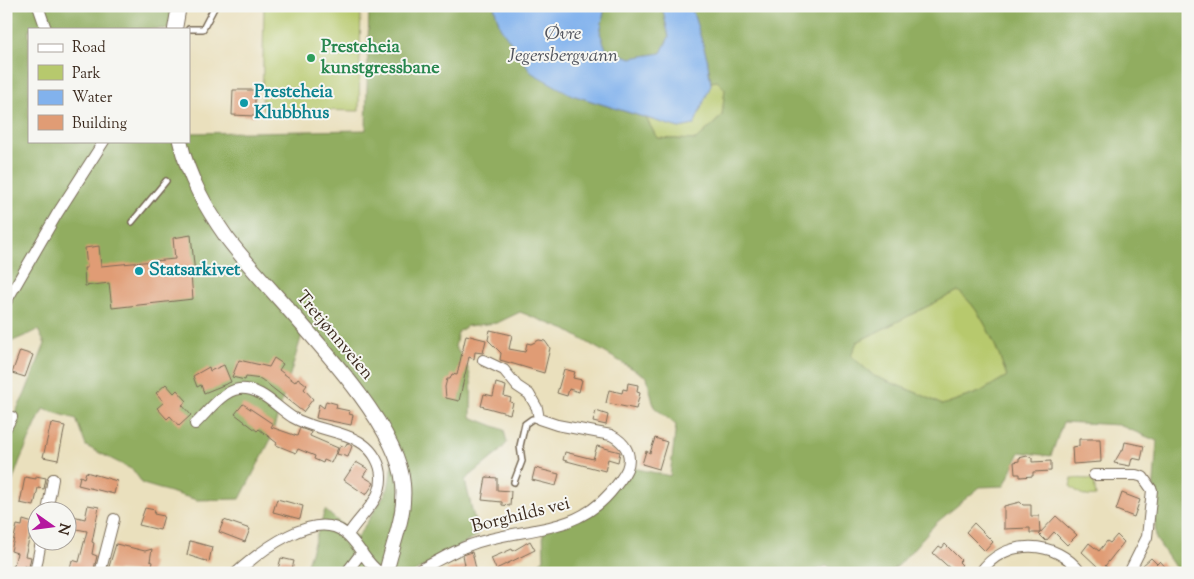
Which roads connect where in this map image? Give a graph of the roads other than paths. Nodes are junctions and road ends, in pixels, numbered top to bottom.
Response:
1 (38, 6) edge
2 (179, 6) edge
3 (215, 6) edge
4 (46, 28) edge
5 (176, 28) edge
6 (190, 29) edge
7 (103, 142) edge
8 (180, 142) edge
9 (166, 181) dead end
10 (132, 222) dead end
11 (6, 302) edge
12 (483, 360) dead end
13 (12, 417) dead end
14 (539, 419) junction
15 (195, 424) dead end
16 (6, 428) edge
17 (1094, 475) dead end
18 (53, 479) dead end
19 (514, 482) dead end
20 (49, 502) edge
21 (114, 519) dead end
22 (348, 535) junction
23 (39, 552) edge
24 (362, 552) junction
25 (35, 573) edge
26 (100, 573) edge
27 (236, 573) edge
28 (346, 573) edge
29 (381, 573) edge
30 (386, 573) edge
31 (412, 573) edge
32 (980, 573) edge
33 (1081, 573) edge
34 (1129, 573) edge

1 - 4 street
2 - 5 street
3 - 6 lane
7 - 11 street
8 - 30 street, Tretjønnveien
9 - 10 lane
12 - 14 street
13 - 16 street
14 - 19 lane, Borghilds vei
14 - 31 street, Borghilds vei
15 - 22 street
17 - 34 street
18 - 20 street
21 - 26 street
22 - 24 street
22 - 27 street
23 - 25 street
24 - 28 street
24 - 29 street
32 - 33 street

